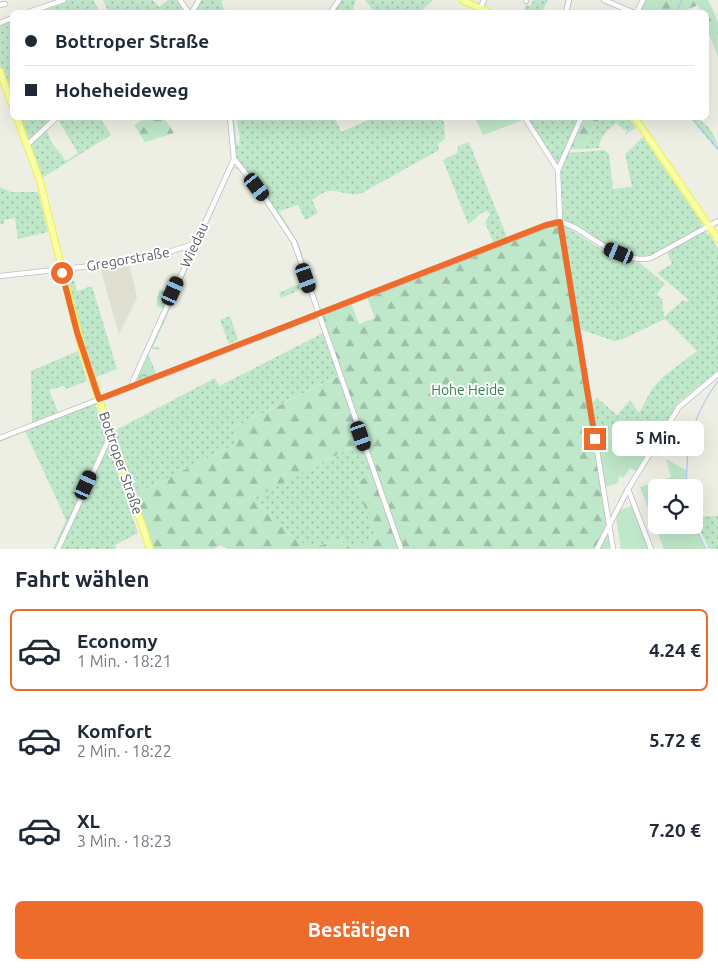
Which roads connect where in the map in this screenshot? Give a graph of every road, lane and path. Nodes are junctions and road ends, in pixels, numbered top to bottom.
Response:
1 (44, 0) edge
2 (64, 0) edge
3 (180, 0) edge
4 (462, 0) edge
5 (484, 0) edge
6 (604, 0) edge
7 (47, 6) junction
8 (480, 9) joint
9 (35, 10) edge
10 (188, 10) edge
11 (627, 10) edge
12 (0, 71) edge
13 (10, 99) edge
14 (18, 120) edge
15 (54, 120) edge
16 (230, 120) edge
17 (526, 120) edge
18 (580, 120) edge
19 (636, 120) edge
20 (27, 145) junction
21 (234, 159) junction
22 (558, 170) junction
23 (718, 221) edge
24 (560, 222) junction
25 (709, 226) junction
26 (718, 239) edge
27 (194, 244) junction
28 (61, 269) junction
29 (0, 276) edge
30 (318, 313) junction
31 (718, 374) edge
32 (132, 386) junction
33 (99, 399) junction
34 (111, 434) junction
35 (0, 438) edge
36 (628, 489) junction
37 (609, 526) junction
38 (58, 549) edge
39 (150, 549) edge
40 (401, 549) edge
41 (597, 549) edge
42 (613, 549) edge
43 (651, 549) edge

1 - 7 street
2 - 7 street
3 - 10 street
4 - 8 main road
5 - 8 street
6 - 11 street
7 - 9 street
12 - 13 main road
14 - 20 main road, Bottroper Straße
15 - 20 street
16 - 21 street
17 - 22 street
18 - 22 street
19 - 25 main road
20 - 28 main road, Bottroper Straße
21 - 27 street, Wiedau
21 - 30 street
22 - 24 street
23 - 25 street
24 - 25 street
24 - 30 street
24 - 37 street
25 - 26 main road
27 - 28 street, Gregorstraße
27 - 32 street, Wiedau
28 - 29 street, Gregorstraße
28 - 33 main road, Bottroper Straße
30 - 32 street
30 - 40 street
31 - 36 street
32 - 33 street
33 - 34 main road, Bottroper Straße
33 - 35 street
34 - 38 street
34 - 39 main road, Bottroper Straße
36 - 37 street
36 - 43 street
37 - 41 street
37 - 42 street

